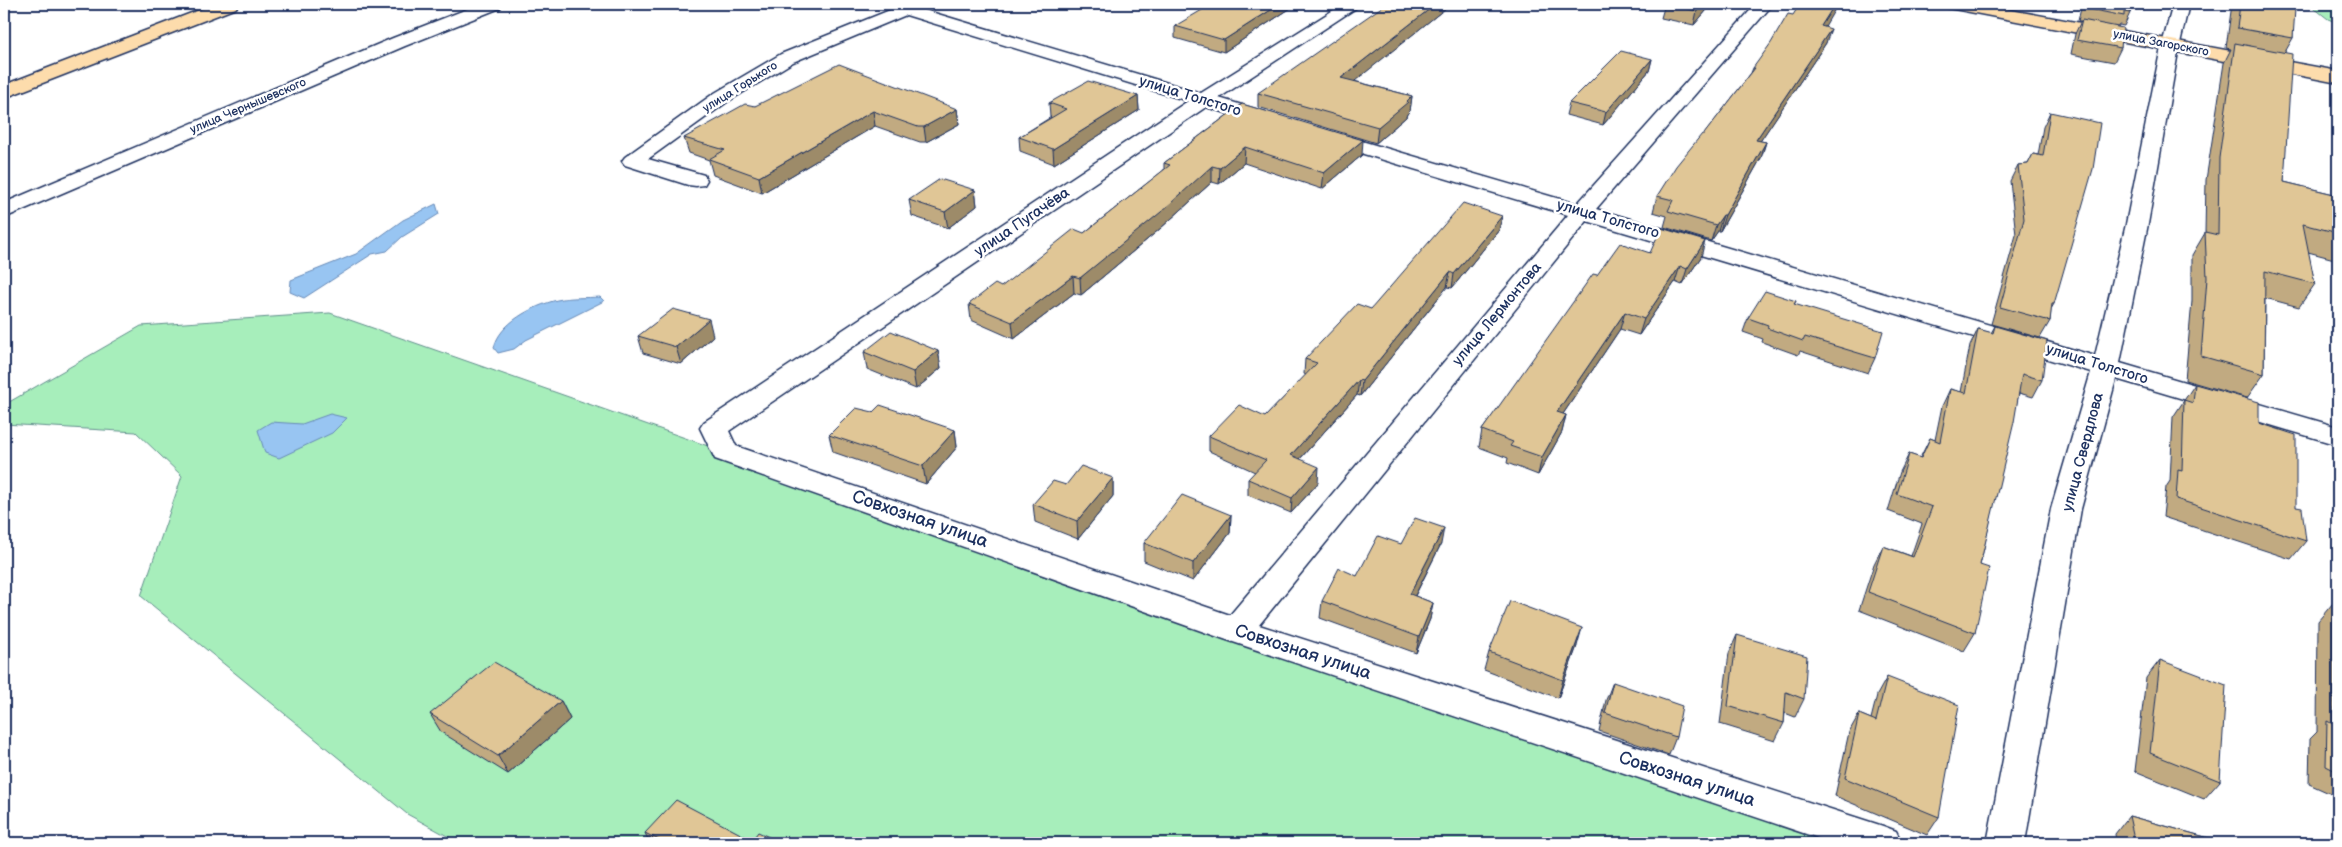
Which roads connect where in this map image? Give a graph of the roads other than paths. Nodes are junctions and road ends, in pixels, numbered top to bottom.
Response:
1 (195, 4) edge
2 (230, 4) edge
3 (494, 4) edge
4 (1354, 4) edge
5 (1765, 4) edge
6 (1954, 4) edge
7 (2182, 4) edge
8 (913, 7) edge
9 (2171, 45) junction
10 (4, 76) edge
11 (2338, 76) edge
12 (4, 92) edge
13 (1203, 100) junction
14 (696, 180) dead end
15 (4, 211) edge
16 (1584, 211) junction
17 (2106, 366) junction
18 (2338, 436) edge
19 (725, 452) joint
20 (1236, 630) junction
21 (1883, 843) edge
22 (2006, 843) edge

1 - 10 main road
2 - 12 main road
3 - 15 street, улица Чернышевского
4 - 13 street, улица Пугачёва
5 - 16 street, улица Лермонтова
6 - 9 main road, улица Загорского
7 - 9 street, улица Свердлова
8 - 13 street, улица Толстого
8 - 14 street, улица Горького
9 - 11 main road, улица Загорского
9 - 17 street, улица Свердлова
13 - 16 street, улица Толстого
13 - 19 street, улица Пугачёва
16 - 17 street, улица Толстого
16 - 20 street, улица Лермонтова
17 - 18 street, улица Толстого
17 - 22 street, улица Свердлова
19 - 20 street, Совхозная улица
20 - 21 street, Совхозная улица

